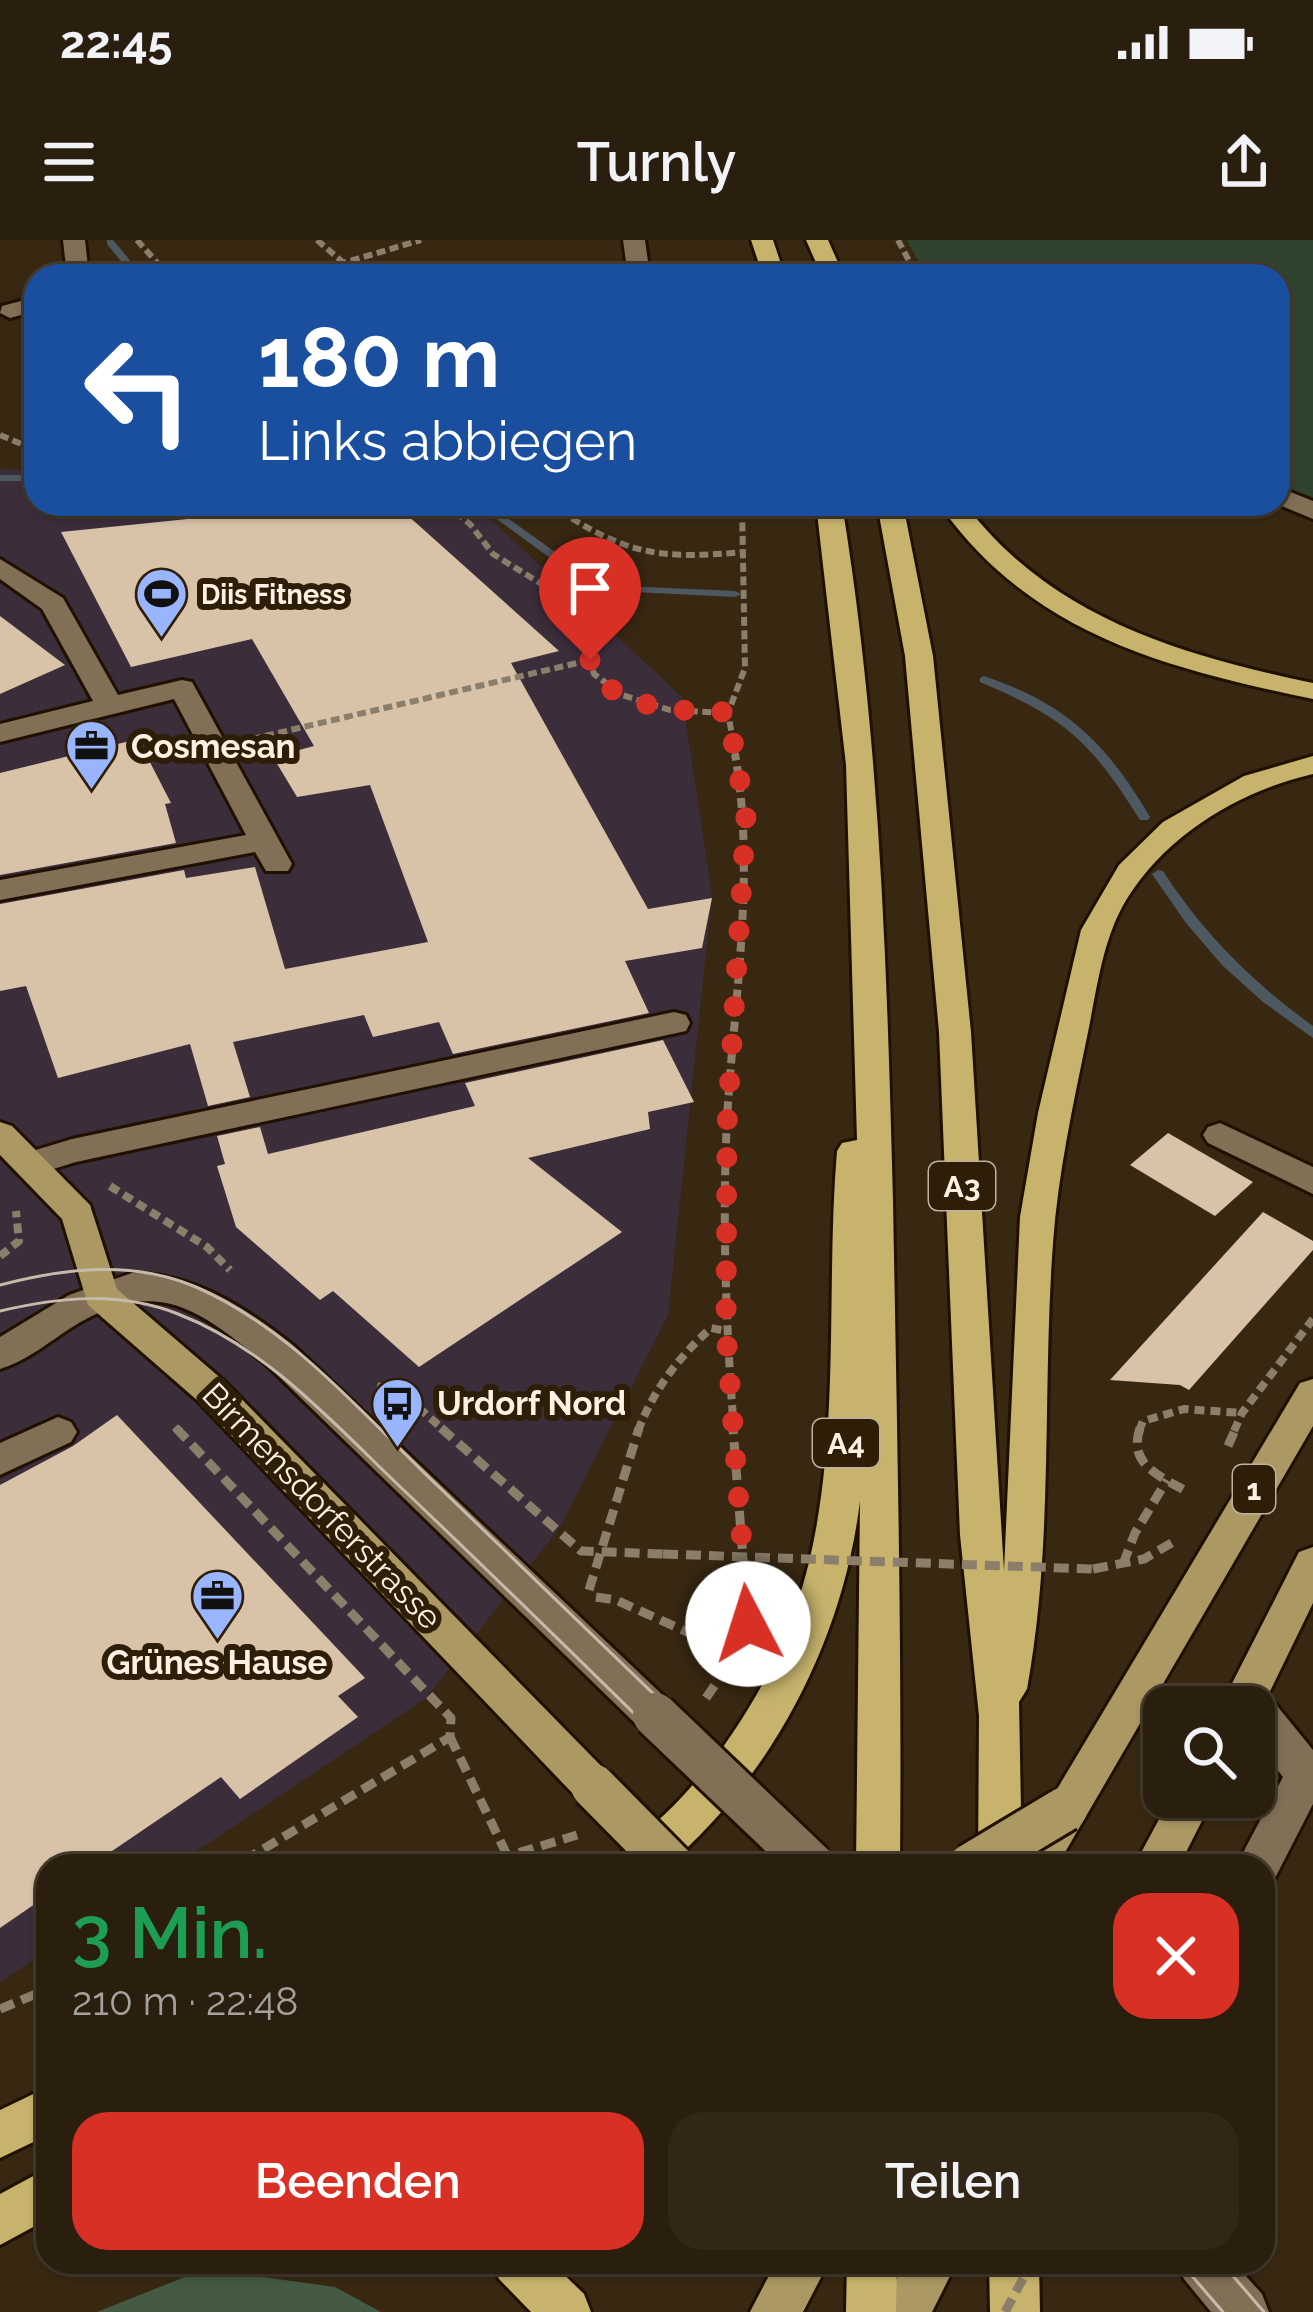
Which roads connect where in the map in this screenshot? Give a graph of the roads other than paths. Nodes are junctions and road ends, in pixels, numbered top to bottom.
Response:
1 (24, 307) edge
2 (10, 311) dead end
3 (831, 516) edge
4 (892, 516) edge
5 (960, 516) edge
6 (0, 567) edge
7 (1313, 692) edge
8 (110, 706) junction
9 (0, 733) edge
10 (1313, 765) edge
11 (0, 890) edge
12 (872, 956) junction
13 (674, 1022) dead end
14 (0, 1134) edge
15 (1220, 1135) dead end
16 (32, 1164) junction
17 (1313, 1182) edge
18 (101, 1296) junction
19 (0, 1355) edge
20 (1313, 1393) edge
21 (58, 1432) dead end
22 (0, 1460) edge
23 (1313, 1563) edge
24 (1257, 1686) edge
25 (1000, 1716) junction
26 (1275, 1737) edge
27 (1065, 1808) junction
28 (1182, 1818) edge
29 (648, 1854) edge
30 (656, 1854) edge
31 (802, 1854) edge
32 (878, 1854) edge
33 (990, 1854) edge
34 (1000, 1854) edge
35 (1040, 1854) edge
36 (1162, 1854) edge
37 (1264, 1854) edge
38 (36, 2116) edge
39 (0, 2135) edge
40 (36, 2199) edge
41 (0, 2221) edge
42 (528, 2274) edge
43 (797, 2274) edge
44 (872, 2274) edge
45 (926, 2274) edge
46 (1014, 2274) edge
47 (1211, 2274) edge
48 (566, 2312) edge
49 (775, 2312) edge
50 (871, 2312) edge
51 (905, 2312) edge
52 (1016, 2312) edge
53 (1244, 2312) edge

1 - 2 street
3 - 12 highway
4 - 25 highway, A3
5 - 7 highway
6 - 8 street
8 - 9 street
8 - 11 street
10 - 25 highway
12 - 29 highway, A4
12 - 32 highway
13 - 16 street
14 - 16 main road
15 - 17 street
16 - 18 main road
18 - 19 street
18 - 30 main road, Birmensdorferstrasse, bridge
18 - 31 street, bridge
20 - 27 main road, 1
21 - 22 street
23 - 24 main road
25 - 34 highway, A3
26 - 37 street
27 - 33 main road, bridge
27 - 35 main road, 1
28 - 36 main road
38 - 39 highway
40 - 41 highway
42 - 48 highway
43 - 49 main road
44 - 50 highway
45 - 51 main road
46 - 52 highway
47 - 53 street

